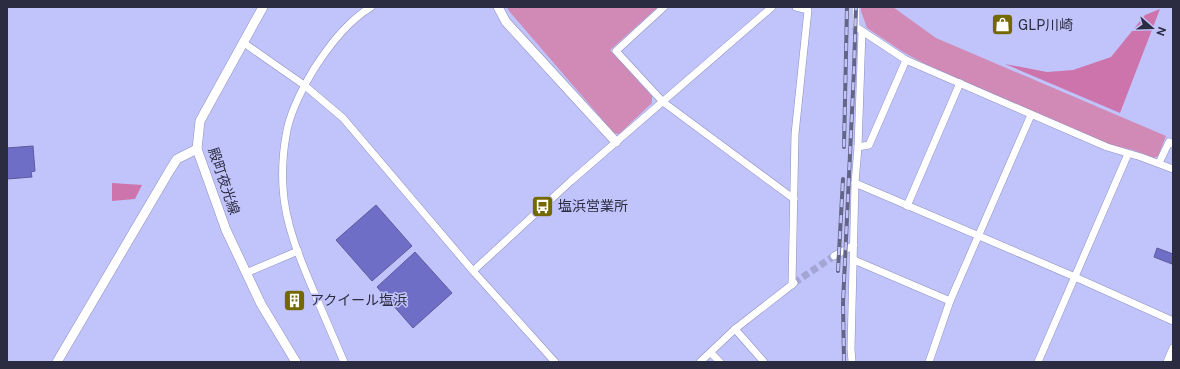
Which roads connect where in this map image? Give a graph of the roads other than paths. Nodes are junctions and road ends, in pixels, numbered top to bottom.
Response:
1 (263, 7) edge
2 (371, 7) edge
3 (498, 7) edge
4 (664, 7) edge
5 (772, 7) edge
6 (796, 7) edge
7 (856, 7) edge
8 (862, 31) junction
9 (244, 43) junction
10 (906, 60) junction
11 (960, 83) junction
12 (304, 85) junction
13 (663, 102) junction
14 (1031, 115) junction
15 (616, 142) junction
16 (1173, 144) edge
17 (858, 148) junction
18 (197, 149) junction
19 (1128, 154) junction
20 (1159, 163) junction
21 (1173, 169) edge
22 (855, 183) junction
23 (794, 199) junction
24 (907, 206) junction
25 (978, 236) junction
26 (854, 245) junction
27 (298, 251) junction
28 (834, 256) tunnel mouth
29 (854, 260) junction
30 (473, 271) junction
31 (246, 273) junction
32 (1075, 277) junction
33 (950, 301) junction
34 (1173, 321) edge
35 (735, 329) junction
36 (1173, 348) edge
37 (711, 353) junction
38 (854, 361) edge
39 (1041, 361) edge
40 (57, 362) edge
41 (296, 362) edge
42 (344, 362) edge
43 (555, 362) edge
44 (700, 362) edge
45 (720, 362) edge
46 (764, 362) edge
47 (929, 362) edge
48 (1167, 362) edge

1 - 9 street, 殿町夜光線
2 - 12 street
3 - 15 street
4 - 13 street
5 - 13 street
6 - 23 street
7 - 8 street
8 - 10 street
8 - 17 street
9 - 12 street
9 - 18 street, 殿町夜光線
10 - 11 street
10 - 17 street
11 - 14 street
11 - 24 street
12 - 27 street
12 - 30 street
13 - 15 street
13 - 23 street
14 - 19 street
14 - 25 street
15 - 30 street
16 - 20 street
17 - 22 street
18 - 31 street, 殿町夜光線
18 - 40 street
19 - 20 street
19 - 32 street
20 - 21 street
22 - 24 street
22 - 26 street
23 - 35 street
24 - 25 street
25 - 32 street
25 - 33 street
26 - 28 street
26 - 29 street
27 - 31 street
27 - 42 street
29 - 33 street
29 - 38 street
30 - 43 street
31 - 41 street, 殿町夜光線
32 - 34 street
32 - 39 street
33 - 47 street
35 - 37 street
35 - 46 street
36 - 48 street
37 - 44 street
37 - 45 street

